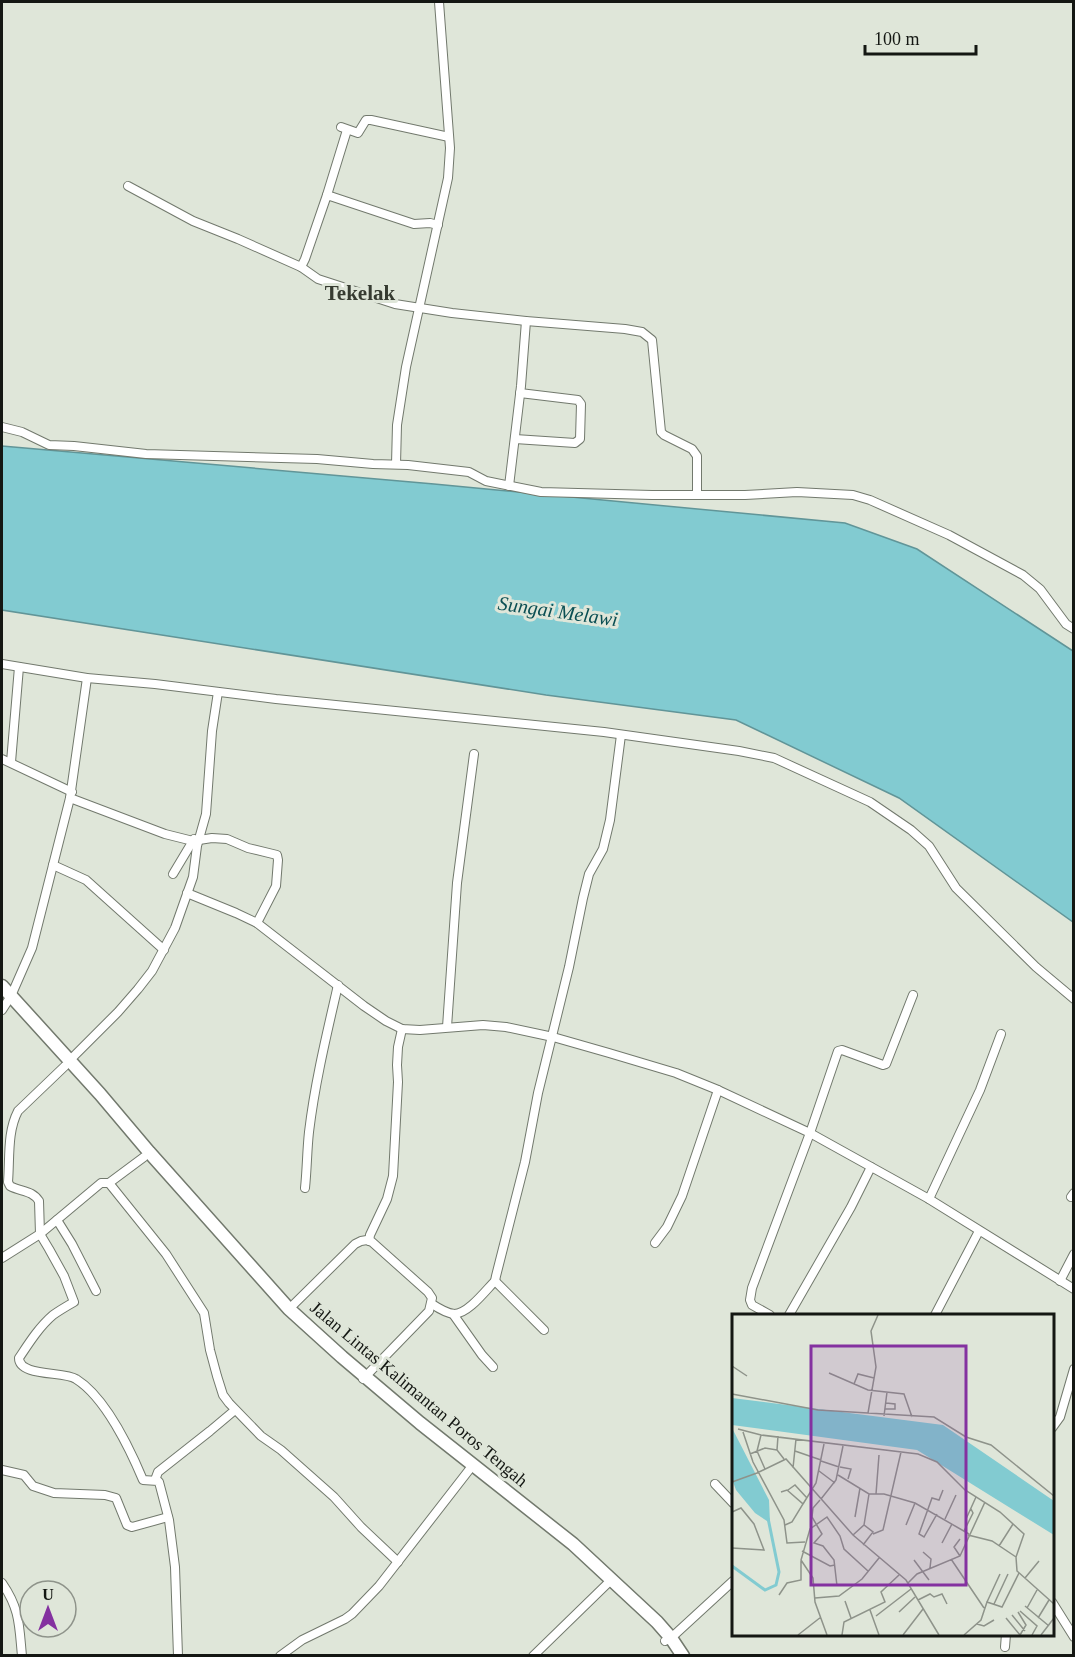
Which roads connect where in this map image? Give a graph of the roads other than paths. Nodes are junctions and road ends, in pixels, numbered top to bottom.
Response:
1 (439, 2) edge
2 (449, 137) junction
3 (128, 186) dead end
4 (327, 195) junction
5 (438, 225) junction
6 (301, 267) junction
7 (420, 308) junction
8 (526, 321) junction
9 (520, 393) junction
10 (2, 428) edge
11 (515, 439) junction
12 (396, 464) junction
13 (509, 486) junction
14 (697, 495) junction
15 (1074, 628) edge
16 (2, 664) edge
17 (20, 667) junction
18 (87, 678) junction
19 (218, 692) junction
20 (621, 735) junction
21 (474, 754) dead end
22 (2, 759) edge
23 (11, 762) junction
24 (71, 795) junction
25 (195, 843) junction
26 (52, 865) junction
27 (173, 874) dead end
28 (187, 893) junction
29 (257, 923) junction
30 (164, 950) junction
31 (338, 985) junction
32 (2, 986) edge
33 (913, 995) dead end
34 (1074, 999) edge
35 (5, 1001) edge
36 (447, 1027) junction
37 (402, 1029) junction
38 (1001, 1034) dead end
39 (553, 1037) junction
40 (67, 1063) junction
41 (718, 1090) junction
42 (810, 1133) junction
43 (144, 1157) junction
44 (871, 1167) junction
45 (109, 1183) junction
46 (305, 1188) dead end
47 (930, 1199) junction
48 (57, 1220) junction
49 (979, 1231) junction
50 (39, 1234) junction
51 (369, 1241) junction
52 (655, 1244) dead end
53 (1074, 1254) edge
54 (2, 1258) edge
55 (495, 1281) junction
56 (1060, 1281) junction
57 (1074, 1289) edge
58 (96, 1291) dead end
59 (432, 1304) junction
60 (289, 1309) junction
61 (453, 1314) junction
62 (768, 1314) edge
63 (790, 1314) edge
64 (936, 1314) edge
65 (544, 1330) dead end
66 (493, 1367) dead end
67 (1074, 1369) edge
68 (363, 1378) junction
69 (235, 1410) junction
70 (1054, 1426) edge
71 (2, 1470) edge
72 (469, 1470) junction
73 (155, 1480) junction
74 (715, 1484) dead end
75 (732, 1502) edge
76 (168, 1517) junction
77 (398, 1562) junction
78 (732, 1582) edge
79 (2, 1583) edge
80 (607, 1584) junction
81 (1054, 1605) edge
82 (1006, 1636) edge
83 (1074, 1637) edge
84 (668, 1640) junction
85 (1005, 1647) dead end
86 (22, 1656) edge
87 (178, 1656) edge
88 (280, 1656) edge
89 (533, 1656) edge
90 (675, 1656) edge
91 (682, 1656) edge

1 - 2 street
2 - 4 street
2 - 5 street
3 - 6 street
4 - 5 street
4 - 6 street
5 - 7 street
6 - 7 street
7 - 8 street
7 - 12 street
8 - 9 street
8 - 14 street
9 - 11 street
9 - 11 street
10 - 12 street
11 - 13 street
12 - 13 street
13 - 14 street
14 - 15 street
16 - 17 street
17 - 18 street
17 - 23 street
18 - 19 street
18 - 24 street
19 - 20 street
19 - 25 street
20 - 34 street
20 - 39 street
21 - 36 street
22 - 23 street
23 - 24 street
24 - 25 street
24 - 26 street
25 - 27 street
25 - 28 street
25 - 29 street
26 - 30 street
26 - 35 street
28 - 29 street
28 - 30 street
29 - 31 street
30 - 40 street
31 - 37 street
31 - 46 street
32 - 35 main road, Jalan Lintas Kalimantan Poros Tengah
33 - 42 street
35 - 40 main road, Jalan Lintas Kalimantan Poros Tengah
36 - 37 street
36 - 39 street
37 - 51 street
38 - 47 street
39 - 41 street
39 - 55 street
40 - 43 main road, Jalan Lintas Kalimantan Poros Tengah
40 - 50 street
40 - 60 main road, Jalan Lintas Kalimantan Poros Tengah
41 - 42 street
41 - 52 street
42 - 44 street
42 - 62 street
43 - 45 street
43 - 68 main road, Jalan Lintas Kalimantan Poros Tengah
44 - 47 street
44 - 63 street
45 - 48 street
45 - 69 street
47 - 49 street
48 - 50 street
48 - 58 street
49 - 56 street
49 - 64 street
50 - 54 street
50 - 73 street
51 - 59 street
51 - 60 street
53 - 56 street
55 - 61 street
55 - 65 street
56 - 57 street
59 - 61 street
59 - 68 street
60 - 68 main road, Jalan Lintas Kalimantan Poros Tengah
61 - 66 street
67 - 70 street
68 - 72 main road, Jalan Lintas Kalimantan Poros Tengah
68 - 84 main road, Jalan Lintas Kalimantan Poros Tengah
69 - 73 street
69 - 77 street
71 - 76 street
72 - 77 street
72 - 80 main road, Jalan Lintas Kalimantan Poros Tengah
73 - 76 street
74 - 75 street
76 - 87 street
77 - 88 street
78 - 84 street
79 - 86 street
80 - 84 main road, Jalan Lintas Kalimantan Poros Tengah
80 - 89 street
81 - 83 street
82 - 85 street
84 - 90 main road, Jalan Lintas Kalimantan Poros Tengah
84 - 91 main road, Jalan Lintas Kalimantan Poros Tengah

